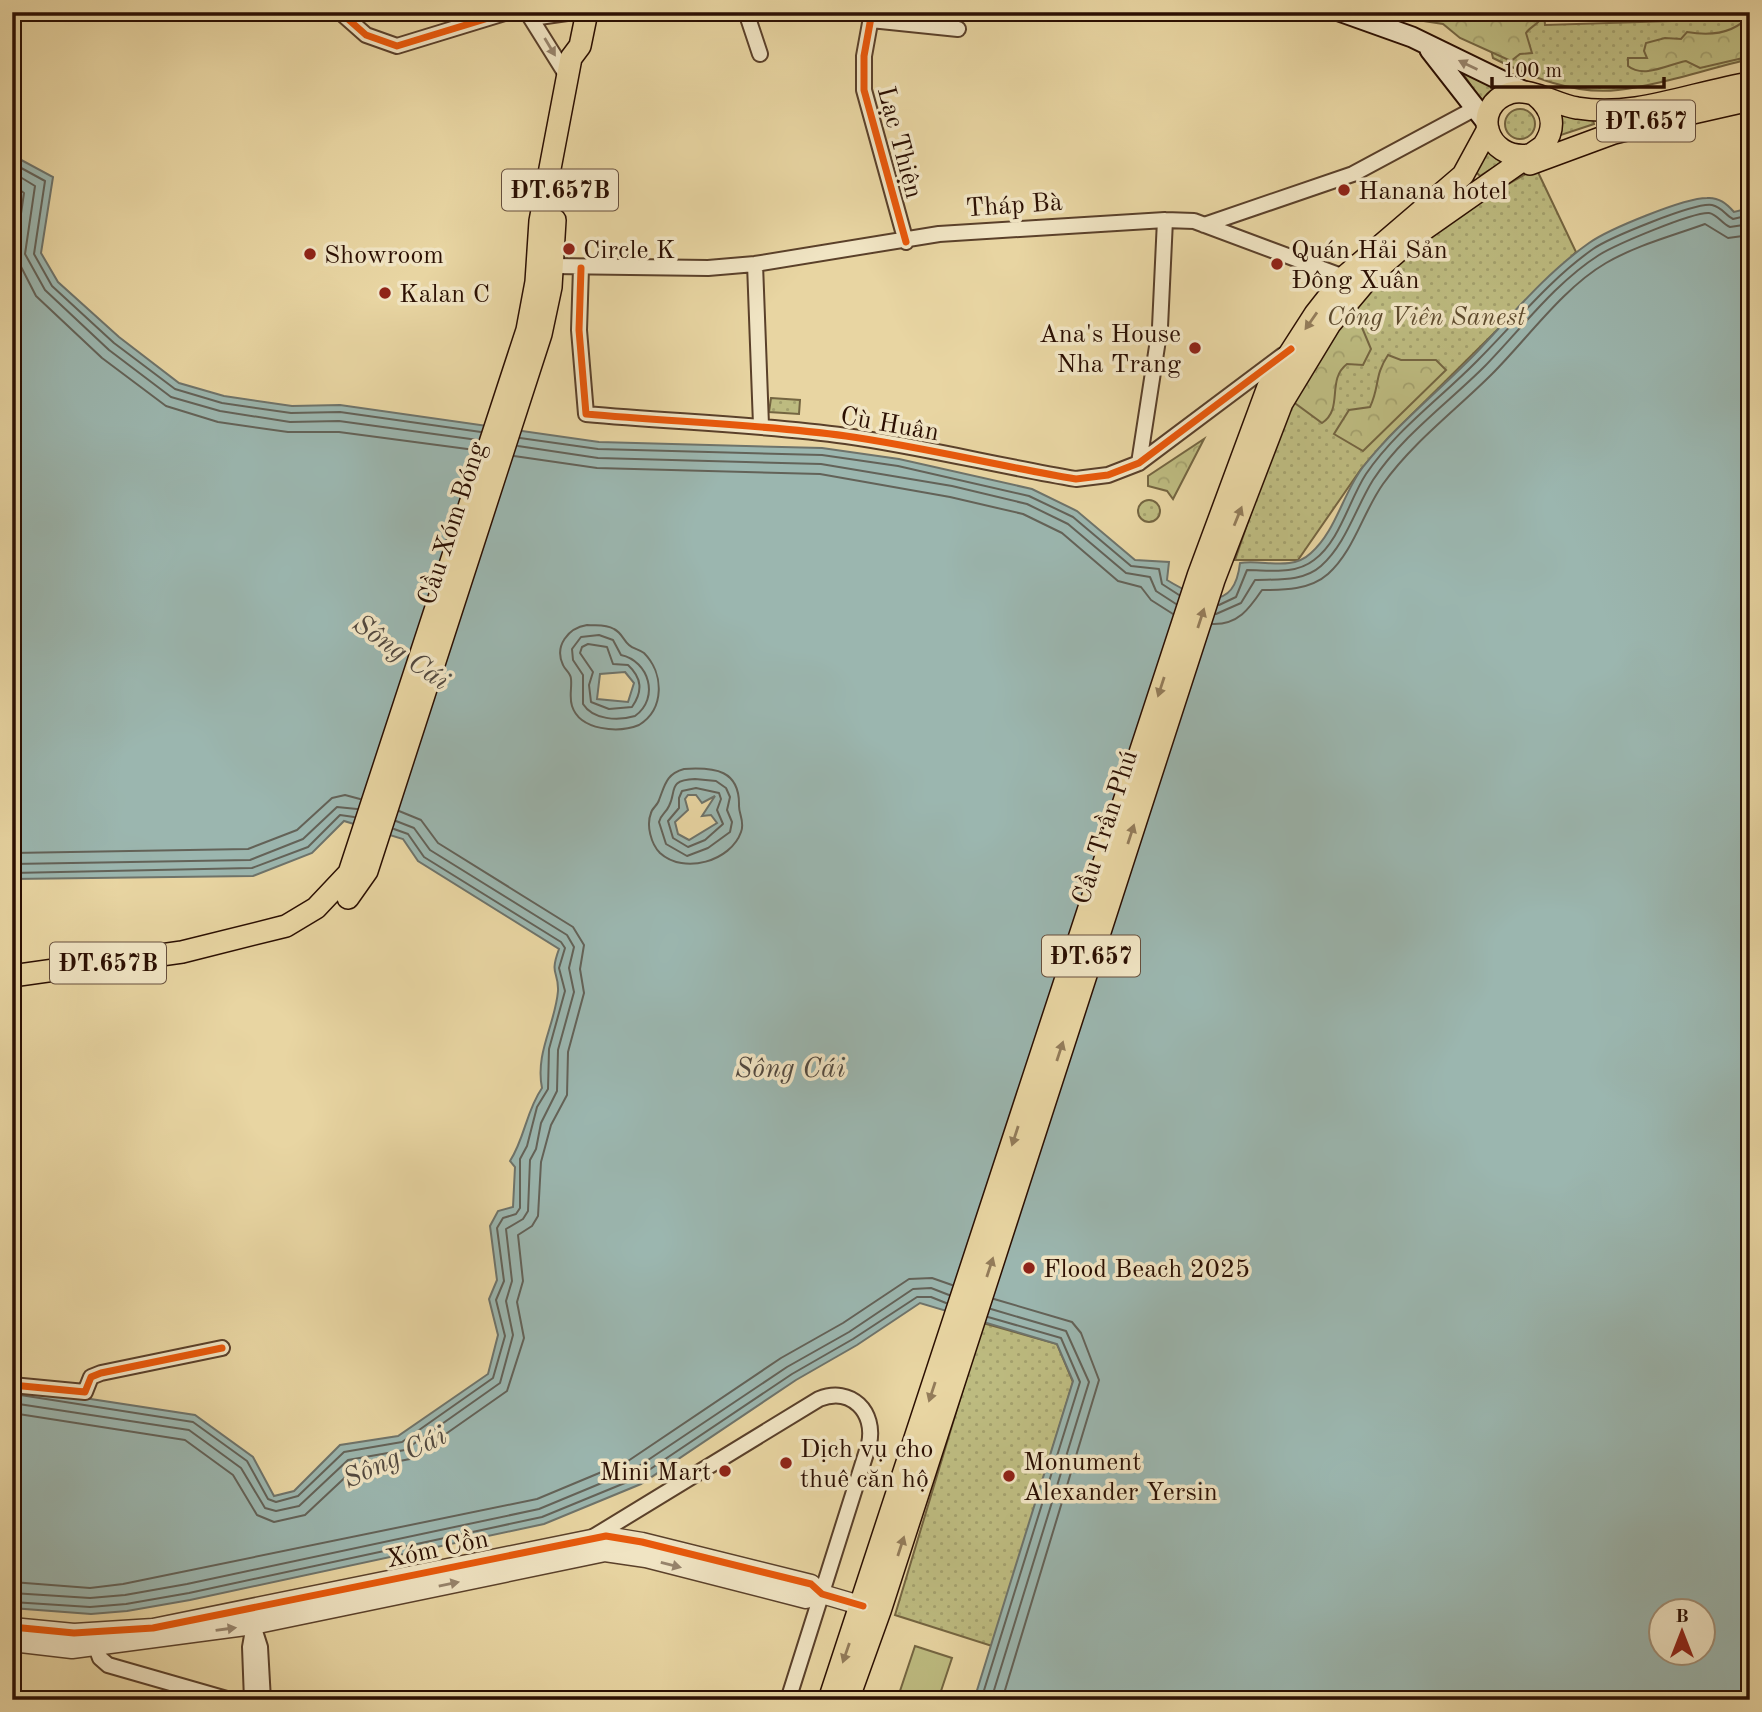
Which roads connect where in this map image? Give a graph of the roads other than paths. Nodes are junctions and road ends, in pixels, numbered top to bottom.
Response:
1 (340, 12) edge
2 (508, 12) edge
3 (574, 12) edge
4 (587, 12) edge
5 (746, 12) edge
6 (1342, 12) edge
7 (529, 15) edge
8 (872, 16) edge
9 (958, 29) dead end
10 (1412, 37) junction
11 (580, 46) junction
12 (760, 54) dead end
13 (567, 76) junction
14 (1750, 83) edge
15 (1530, 94) junction
16 (1750, 100) edge
17 (1687, 115) junction
18 (1483, 120) junction
19 (1536, 151) junction
20 (1452, 209) junction
21 (1165, 220) junction
22 (1204, 225) junction
23 (906, 242) junction
24 (755, 264) junction
25 (553, 266) junction
26 (581, 268) junction
27 (1344, 277) junction
28 (534, 332) junction
29 (1291, 349) junction
30 (1242, 386) junction
31 (1265, 397) junction
32 (761, 425) junction
33 (1139, 463) junction
34 (1206, 578) junction
35 (12, 976) edge
36 (222, 1348) dead end
37 (12, 1385) edge
38 (593, 1545) junction
39 (822, 1594) junction
40 (871, 1609) junction
41 (252, 1617) junction
42 (12, 1627) edge
43 (12, 1642) edge
44 (96, 1647) junction
45 (230, 1700) edge
46 (251, 1700) edge
47 (263, 1700) edge
48 (788, 1700) edge
49 (829, 1700) edge
50 (848, 1700) edge

1 - 2 street
3 - 7 street
4 - 11 main road, ĐT.657B
5 - 12 street
6 - 10 main road
7 -> 13 street
8 - 9 street
8 - 23 street, Lạc Thiện
15 -> 10 main road
10 - 18 main road
11 - 13 main road, ĐT.657B
11 - 25 main road, ĐT.657B
13 - 28 main road, ĐT.657B
14 - 15 main road, ĐT.657
15 - 18 main road, ĐT.657
15 - 19 main road
16 - 17 main road, ĐT.657
17 - 19 main road, ĐT.657
17 - 20 main road
18 - 19 main road, ĐT.657
18 - 22 street
18 - 27 main road, ĐT.657
19 - 20 main road, ĐT.657
34 -> 20 main road, ĐT.657
21 - 22 street, Tháp Bà
21 - 23 street, Tháp Bà
21 - 33 street
22 - 27 street, Tháp Bà
23 - 24 street, Tháp Bà
24 - 26 street, Tháp Bà
24 - 32 street
25 - 26 street, Tháp Bà
25 - 28 main road, ĐT.657B
26 - 32 street, Cù Huân
27 -> 29 main road, ĐT.657
28 - 35 main road, Cầu Xóm Bóng / ĐT.657B
29 - 30 street, Cù Huân
29 - 31 main road, ĐT.657
30 - 31 street
30 - 33 street, Cù Huân
31 - 34 main road, ĐT.657
32 - 33 street, Cù Huân
34 - 40 main road, Cầu Trần Phú / ĐT.657
36 - 37 street
38 - 39 street, Xóm Cồn
38 - 39 street
38 - 41 street, Xóm Cồn
39 - 40 street, Xóm Cồn
39 - 48 street
40 -> 49 main road, ĐT.657
40 - 50 main road, ĐT.657
41 - 42 street, Xóm Cồn
44 -> 41 street, Xóm Cồn
41 - 46 street
41 - 47 street
43 - 44 street, Xóm Cồn
44 - 45 street

